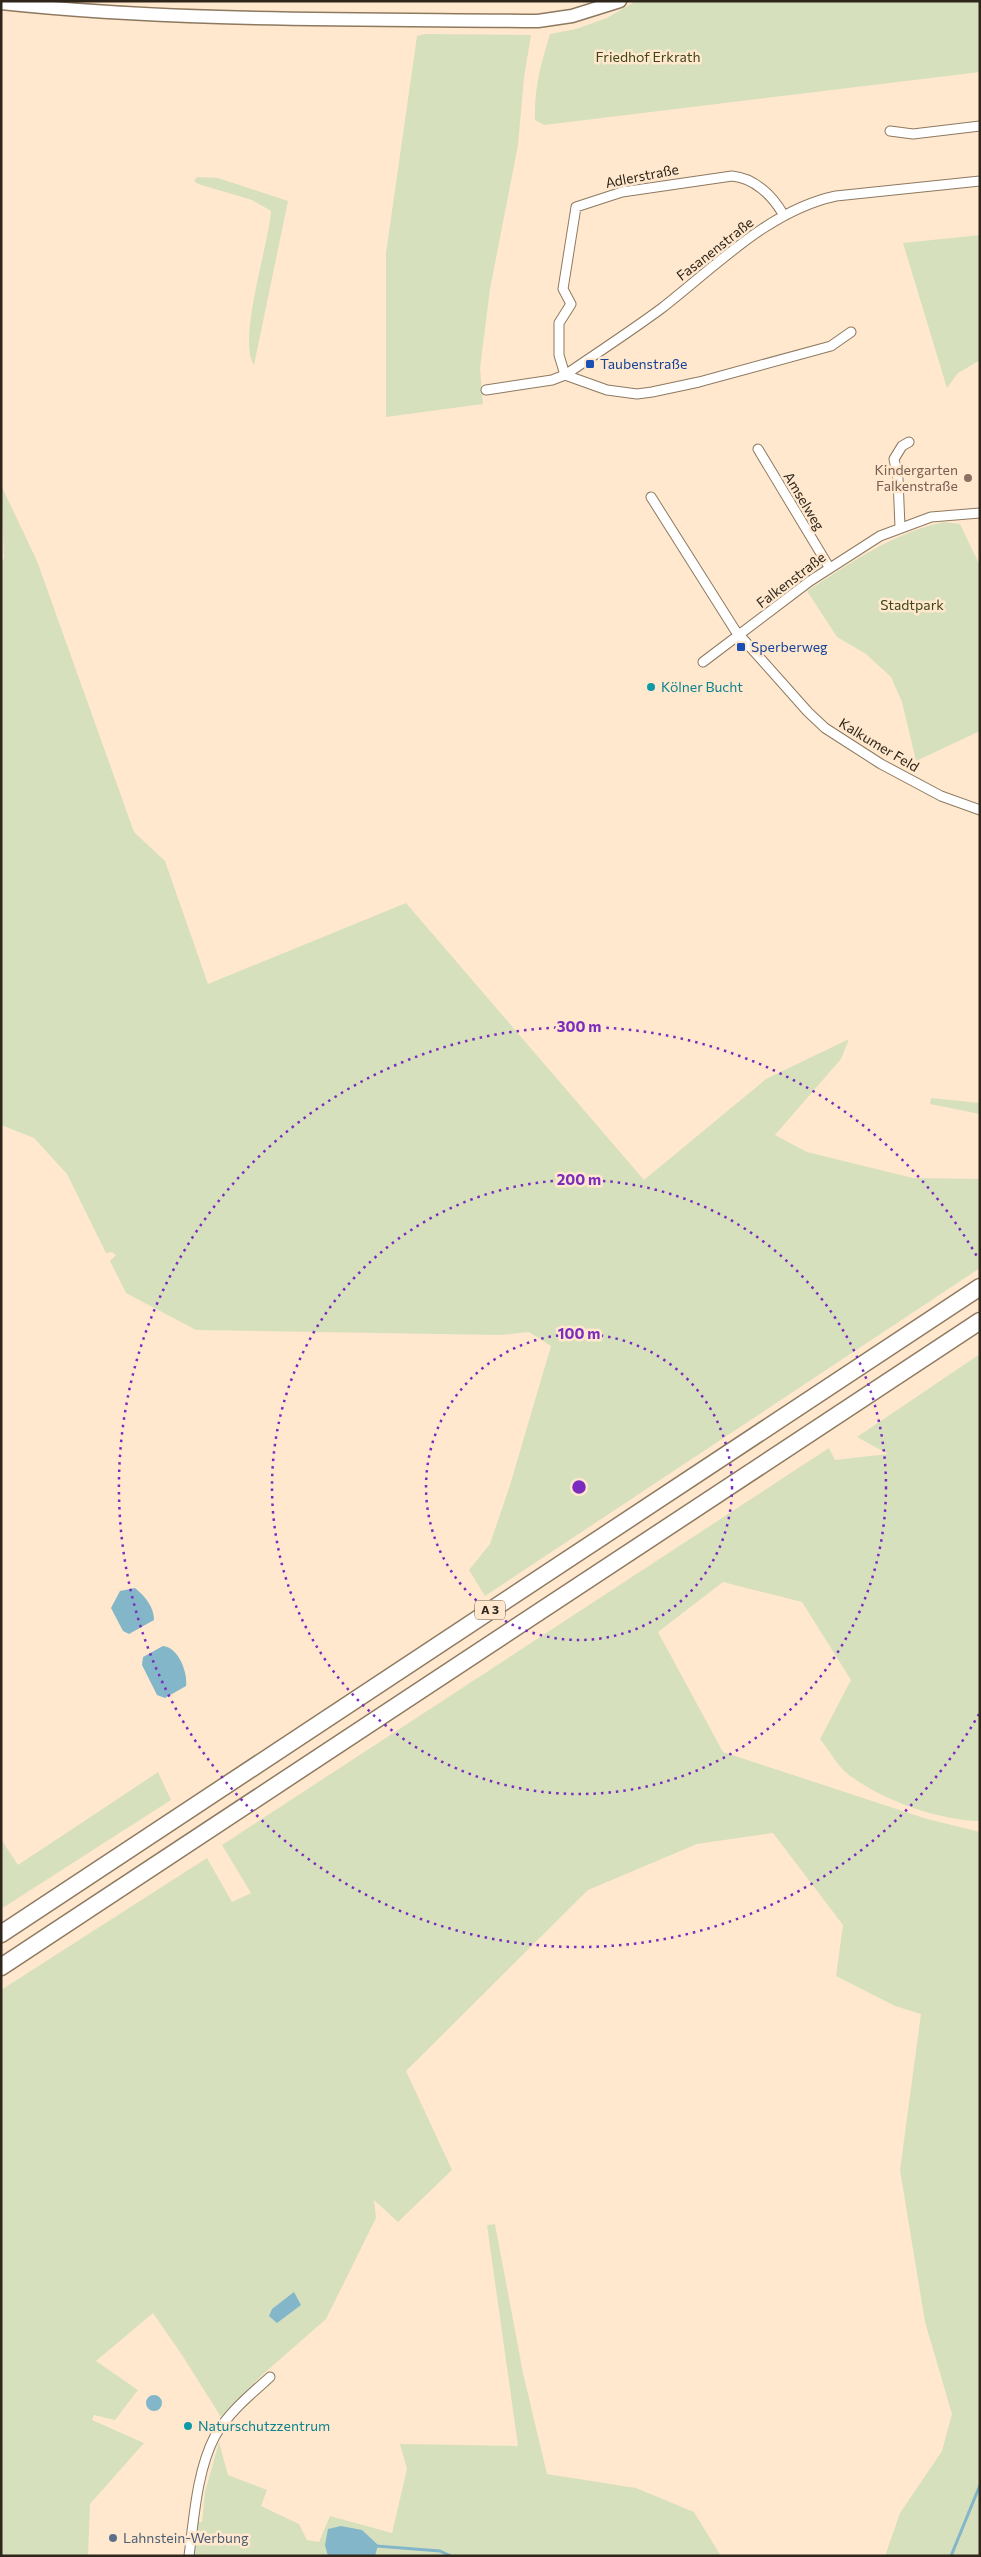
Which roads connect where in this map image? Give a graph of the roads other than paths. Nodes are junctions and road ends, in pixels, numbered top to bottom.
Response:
1 (620, 1) edge
2 (1, 3) edge
3 (980, 126) edge
4 (890, 131) dead end
5 (980, 181) edge
6 (783, 214) junction
7 (851, 332) dead end
8 (565, 375) junction
9 (486, 390) dead end
10 (909, 442) dead end
11 (758, 449) dead end
12 (651, 498) dead end
13 (980, 513) edge
14 (900, 527) junction
15 (829, 567) junction
16 (741, 635) junction
17 (703, 662) dead end
18 (980, 810) edge
19 (980, 1287) edge
20 (980, 1321) edge
21 (1, 1934) edge
22 (1, 1967) edge
23 (270, 2378) dead end
24 (189, 2556) edge

1 - 2 main road
3 - 4 street
5 - 6 street, Fasanenstraße
6 - 8 street, Fasanenstraße
6 - 8 street, Adlerstraße
7 - 8 street
8 - 9 street, Fasanenstraße
10 - 14 street
11 - 15 street, Amselweg
12 - 16 street
13 - 14 street, Falkenstraße
14 - 15 street, Falkenstraße
15 - 16 street, Falkenstraße
16 - 17 street, Falkenstraße
16 - 18 street, Kalkumer Feld
19 - 21 highway, A 3
20 - 22 highway, A 3
23 - 24 street

